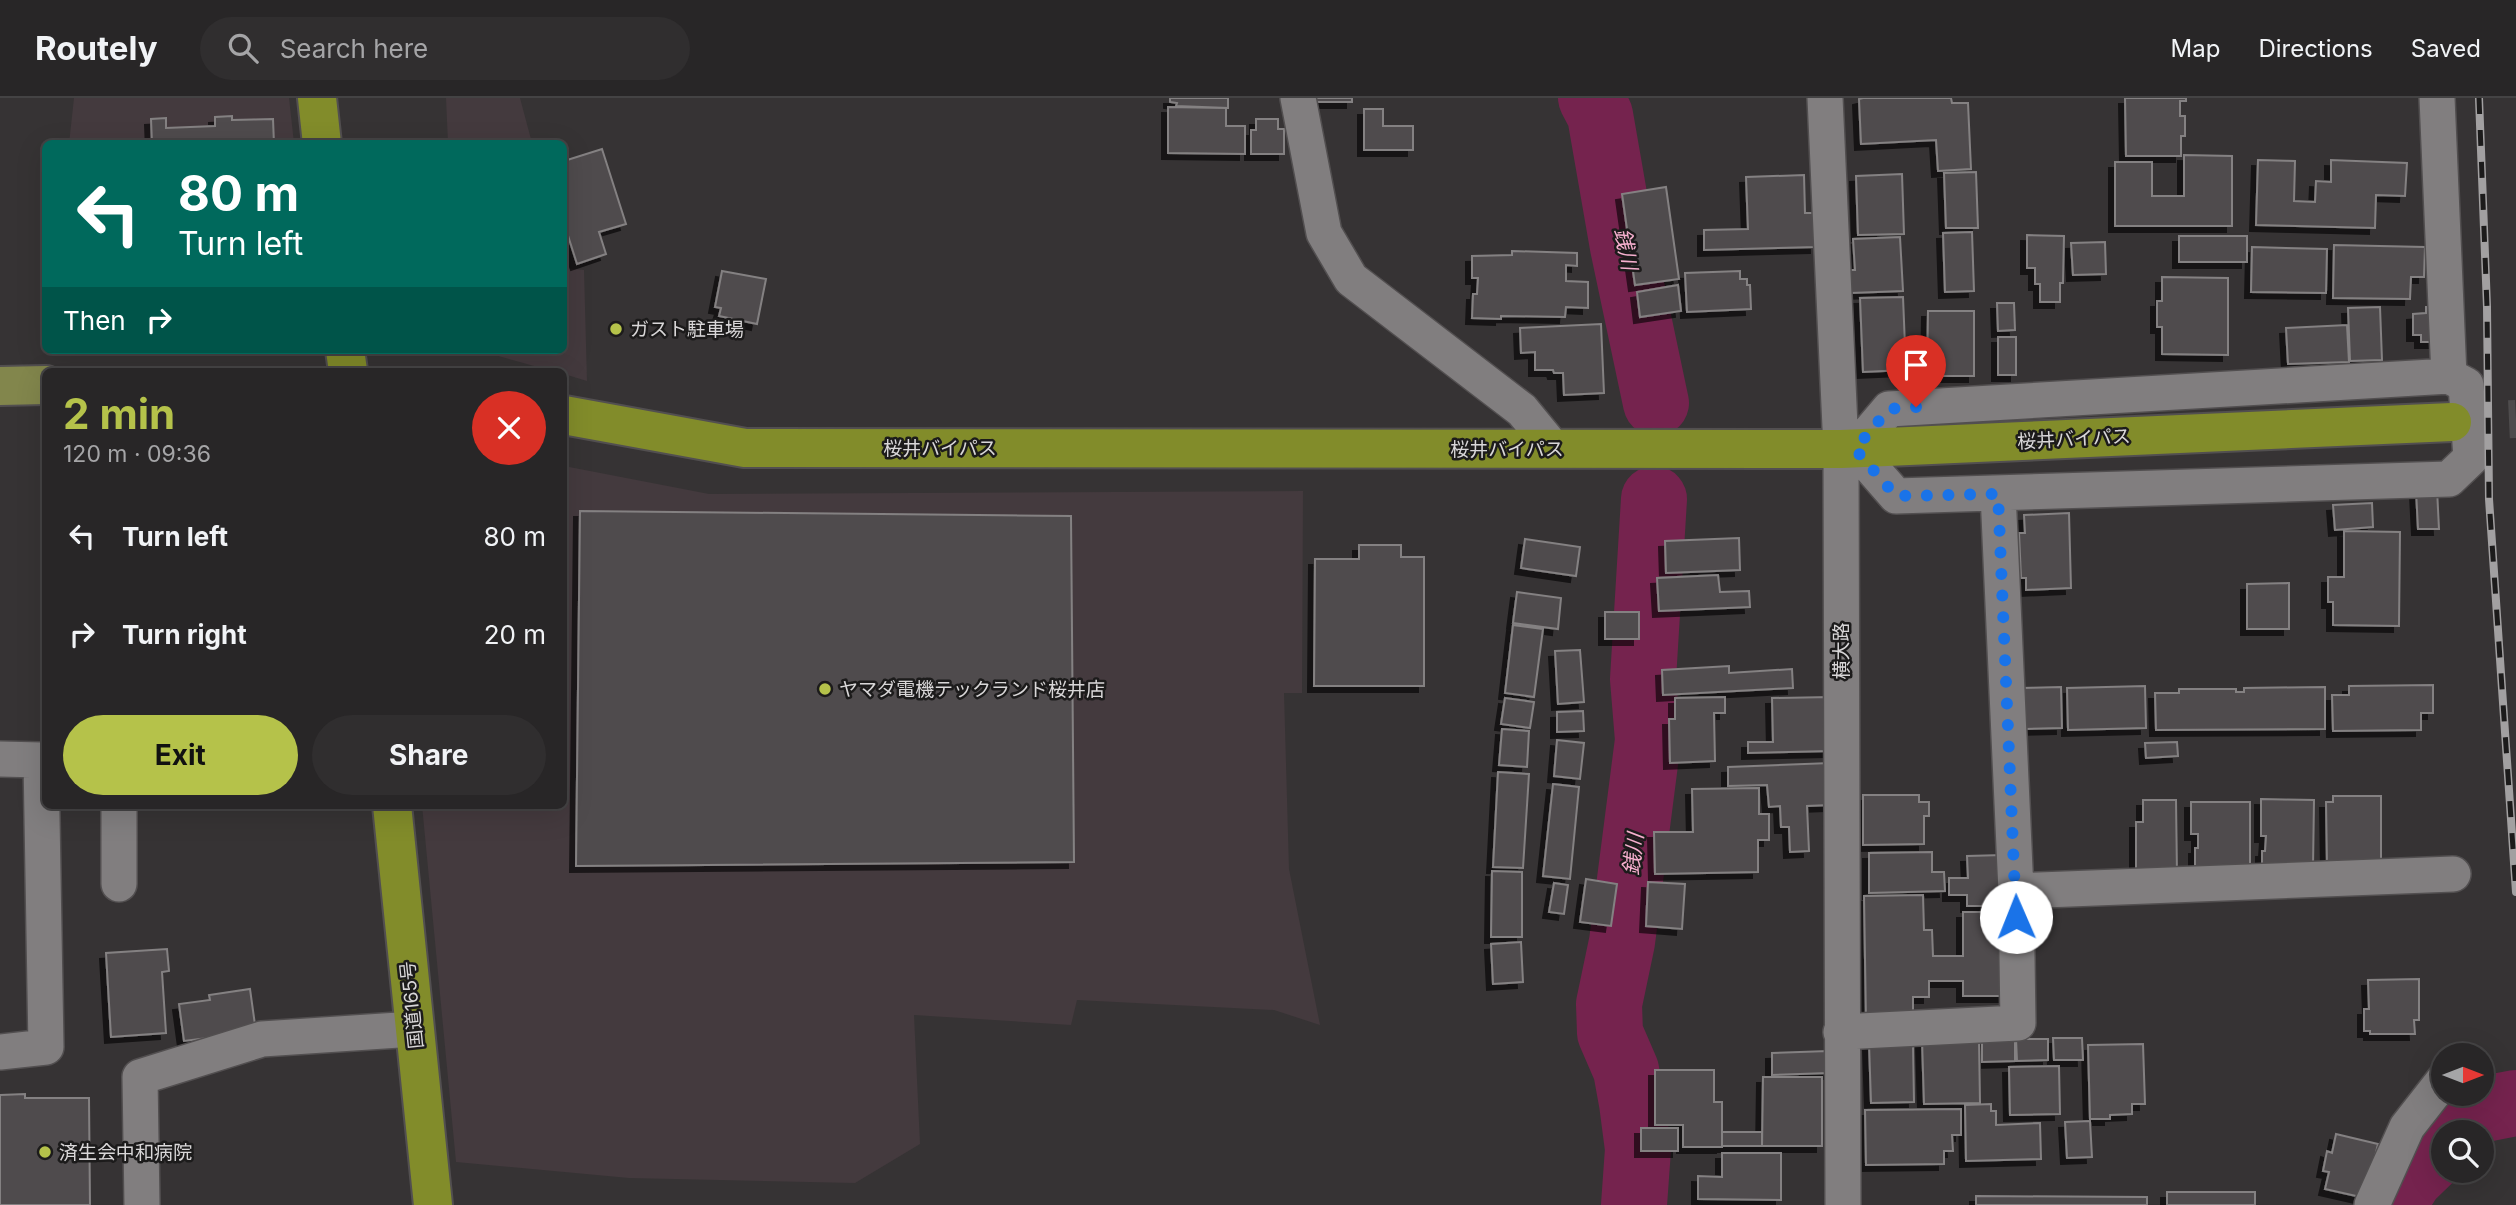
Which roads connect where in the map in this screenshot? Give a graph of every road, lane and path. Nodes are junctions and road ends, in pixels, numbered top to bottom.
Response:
1 (317, 98) edge
2 (1298, 98) edge
3 (1825, 98) edge
4 (2437, 98) edge
5 (322, 140) edge
6 (2449, 376) junction
7 (42, 385) edge
8 (0, 386) edge
9 (567, 416) edge
10 (2452, 422) tunnel mouth
11 (1554, 449) junction
12 (1848, 449) junction
13 (1998, 494) junction
14 (0, 759) edge
15 (42, 761) edge
16 (44, 809) edge
17 (119, 809) edge
18 (392, 809) edge
19 (2453, 874) dead end
20 (119, 884) dead end
21 (2016, 891) junction
22 (414, 1029) junction
23 (1841, 1032) junction
24 (0, 1052) edge
25 (2431, 1096) edge
26 (142, 1205) edge
27 (433, 1205) edge
28 (1843, 1205) edge
29 (2372, 1205) edge

1 - 5 highway
2 - 11 street
3 - 12 street, 横大路
4 - 6 street
6 - 12 street
6 - 13 street
7 - 8 main road
9 - 11 highway, 桜井バイパス
10 - 12 highway, 桜井バイパス
11 - 12 highway, 桜井バイパス
12 - 13 street
12 - 23 street, 横大路
13 - 21 street
14 - 15 street
16 - 24 street
17 - 20 street
18 - 22 highway, 国道165号
19 - 21 street
21 - 23 street
22 - 26 street
22 - 27 highway, 国道165号
23 - 28 street, 横大路
25 - 29 street

